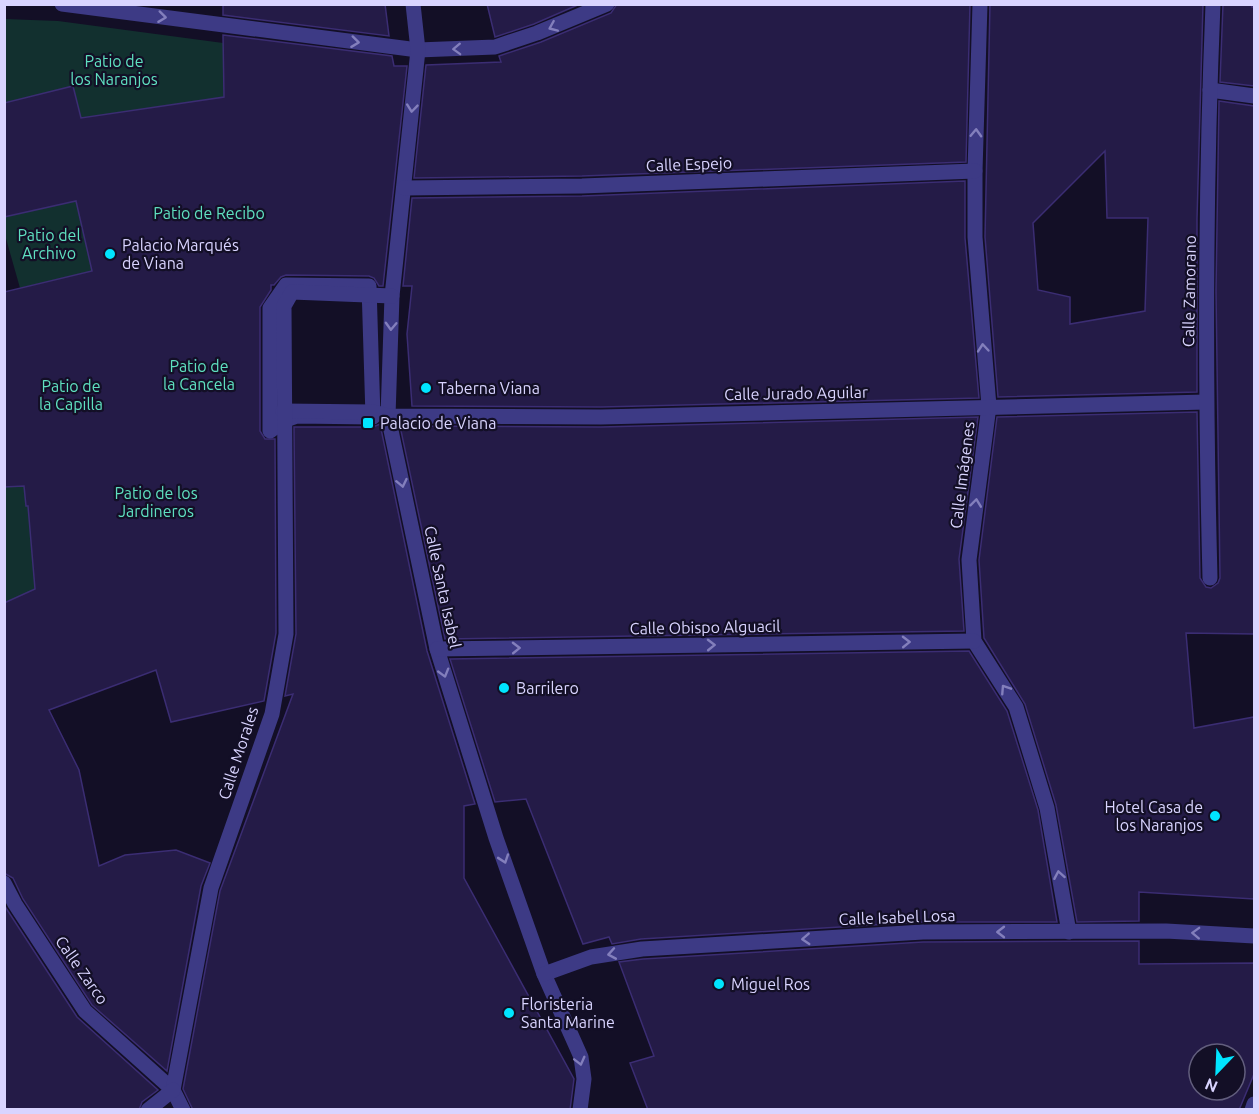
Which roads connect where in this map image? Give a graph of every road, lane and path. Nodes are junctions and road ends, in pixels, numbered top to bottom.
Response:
1 (62, 4) edge
2 (413, 4) edge
3 (607, 4) edge
4 (980, 4) edge
5 (1213, 4) edge
6 (418, 50) junction
7 (1210, 90) junction
8 (1254, 96) edge
9 (975, 171) junction
10 (404, 188) junction
11 (369, 295) junction
12 (392, 296) junction
13 (1206, 402) junction
14 (989, 406) junction
15 (373, 412) junction
16 (283, 416) junction
17 (388, 416) junction
18 (1210, 578) dead end
19 (974, 641) junction
20 (437, 649) junction
21 (4, 883) edge
22 (1069, 932) junction
23 (1254, 936) edge
24 (544, 974) junction
25 (173, 1090) junction
26 (1254, 1104) edge
27 (148, 1110) edge
28 (183, 1110) edge
29 (580, 1110) edge
30 (1252, 1110) edge

1 -> 6 street
2 - 6 street, Calle Santa Isabel
3 -> 6 street
9 -> 4 street, Calle Imágenes
5 - 7 street, Calle Zamorano
6 -> 10 street, Calle Santa Isabel
7 - 8 street
7 - 13 street, Calle Zamorano
9 - 10 street, Calle Espejo
14 -> 9 street, Calle Imágenes
10 - 12 street, Calle Santa Isabel
11 - 12 street
11 - 15 street
11 - 16 street, Calle Morales
11 - 16 street
12 -> 17 street, Calle Santa Isabel
13 - 14 street, Calle Jurado Aguilar
13 - 18 street, Calle Zamorano
14 - 17 street, Calle Jurado Aguilar
19 -> 14 street, Calle Imágenes
15 - 16 street
15 - 17 street, Calle Jurado Aguilar
16 - 25 street, Calle Morales
17 -> 20 street, Calle Santa Isabel
20 -> 19 street, Calle Obispo Alguacil
22 -> 19 street, Calle Imágenes
20 -> 24 street, Calle Santa Isabel
21 - 25 street, Calle Zarco
23 -> 22 street, Calle Isabel Losa
22 -> 24 street, Calle Isabel Losa
24 -> 29 street, Calle Santa Isabel
25 - 27 street
25 - 28 street
26 - 30 street

